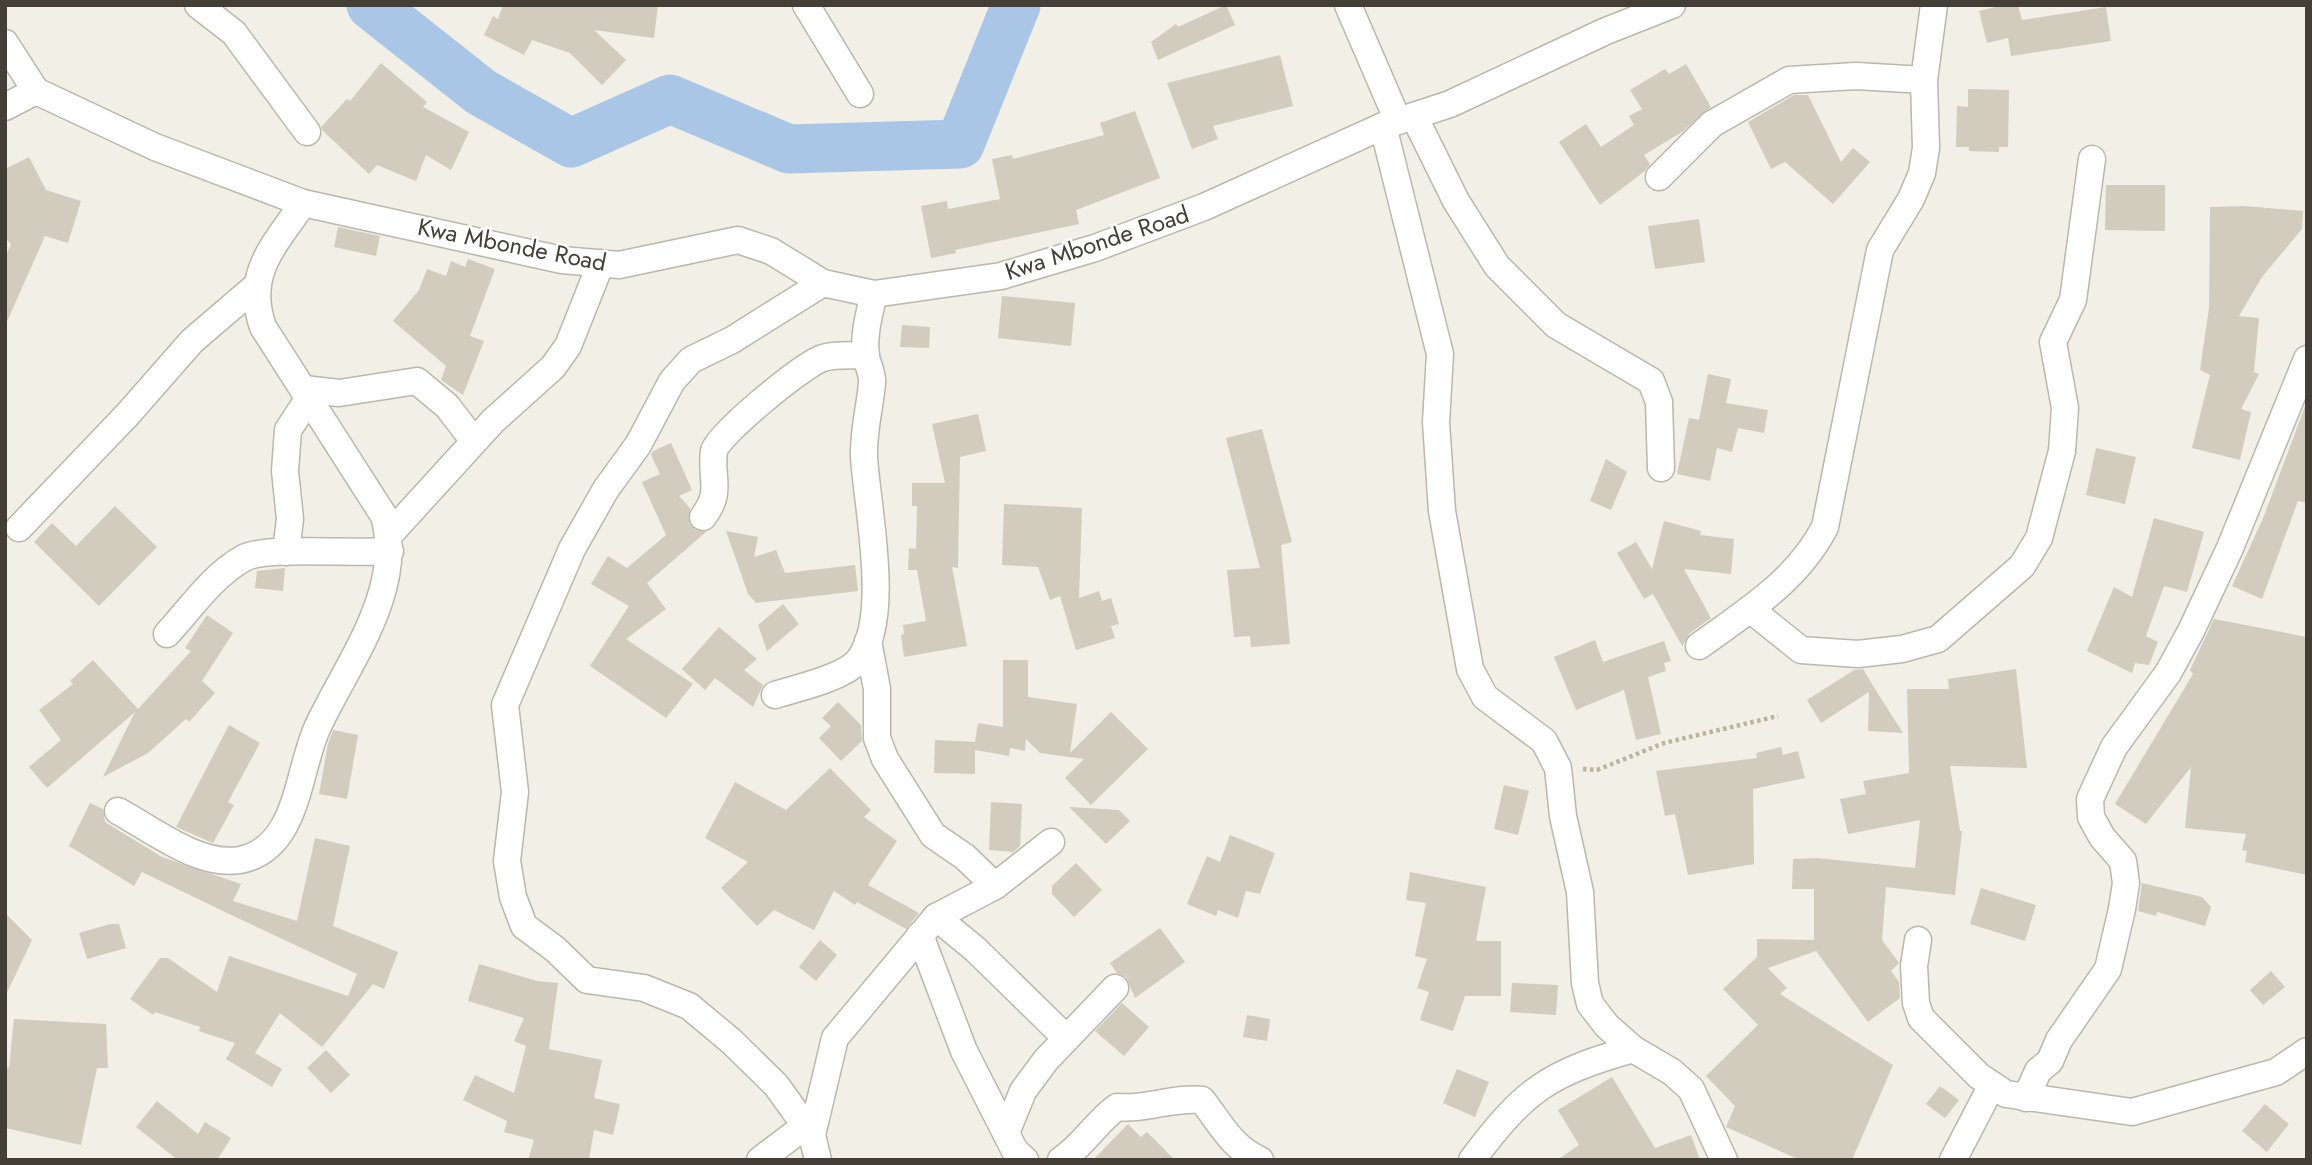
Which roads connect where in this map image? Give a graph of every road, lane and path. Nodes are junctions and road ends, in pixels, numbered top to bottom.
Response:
1 (198, 5) edge
2 (806, 5) edge
3 (1348, 5) edge
4 (1672, 5) edge
5 (1934, 5) edge
6 (5, 43) edge
7 (1924, 80) junction
8 (36, 91) junction
9 (860, 94) dead end
10 (5, 107) edge
11 (1398, 121) junction
12 (307, 132) dead end
13 (2092, 159) dead end
14 (1659, 177) dead end
15 (303, 202) junction
16 (601, 263) junction
17 (823, 283) junction
18 (255, 287) junction
19 (874, 294) junction
20 (866, 355) junction
21 (2307, 359) edge
22 (307, 393) junction
23 (474, 441) junction
24 (1661, 468) dead end
25 (703, 517) dead end
26 (19, 528) dead end
27 (390, 543) junction
28 (286, 552) junction
29 (1750, 609) junction
30 (167, 634) dead end
31 (868, 641) junction
32 (1699, 646) dead end
33 (775, 695) dead end
34 (1778, 716) dead end
35 (1558, 768) junction
36 (118, 811) dead end
37 (1051, 842) dead end
38 (995, 886) junction
39 (928, 926) junction
40 (1918, 940) dead end
41 (1115, 988) dead end
42 (1066, 1038) junction
43 (1633, 1049) junction
44 (2307, 1051) edge
45 (1993, 1085) junction
46 (2026, 1098) junction
47 (1006, 1132) junction
48 (812, 1140) edge
49 (760, 1160) edge
50 (1025, 1160) edge
51 (1062, 1160) edge
52 (1260, 1160) edge
53 (1472, 1160) edge
54 (1724, 1160) edge
55 (1954, 1160) edge

1 - 12 street
2 - 9 street
3 - 11 street
4 - 11 street, Kwa Mbonde Road
5 - 7 street
6 - 8 street
7 - 14 street
7 - 29 street
8 - 10 street
8 - 15 street, Kwa Mbonde Road
11 - 19 street, Kwa Mbonde Road
11 - 24 street
11 - 35 street
13 - 29 street
15 - 16 street, Kwa Mbonde Road
15 - 18 street
16 - 17 street, Kwa Mbonde Road
16 - 23 street
17 - 19 street, Kwa Mbonde Road
17 - 48 street
18 - 22 street
18 - 26 street
19 - 20 street
20 - 25 street
20 - 31 street
21 - 46 street
22 - 23 street
22 - 27 street
22 - 28 street
23 - 27 street
27 - 28 street
27 - 36 street
28 - 30 street
29 - 32 street
31 - 33 street
31 - 38 street
34 - 35 path
35 - 43 street
37 - 38 street
38 - 39 street
39 - 42 street
39 - 47 street
39 - 48 street
40 - 45 street
41 - 42 street
42 - 47 street
43 - 53 street
43 - 54 street
44 - 46 street
45 - 46 street
45 - 55 street
47 - 50 street
48 - 49 street
51 - 52 street

